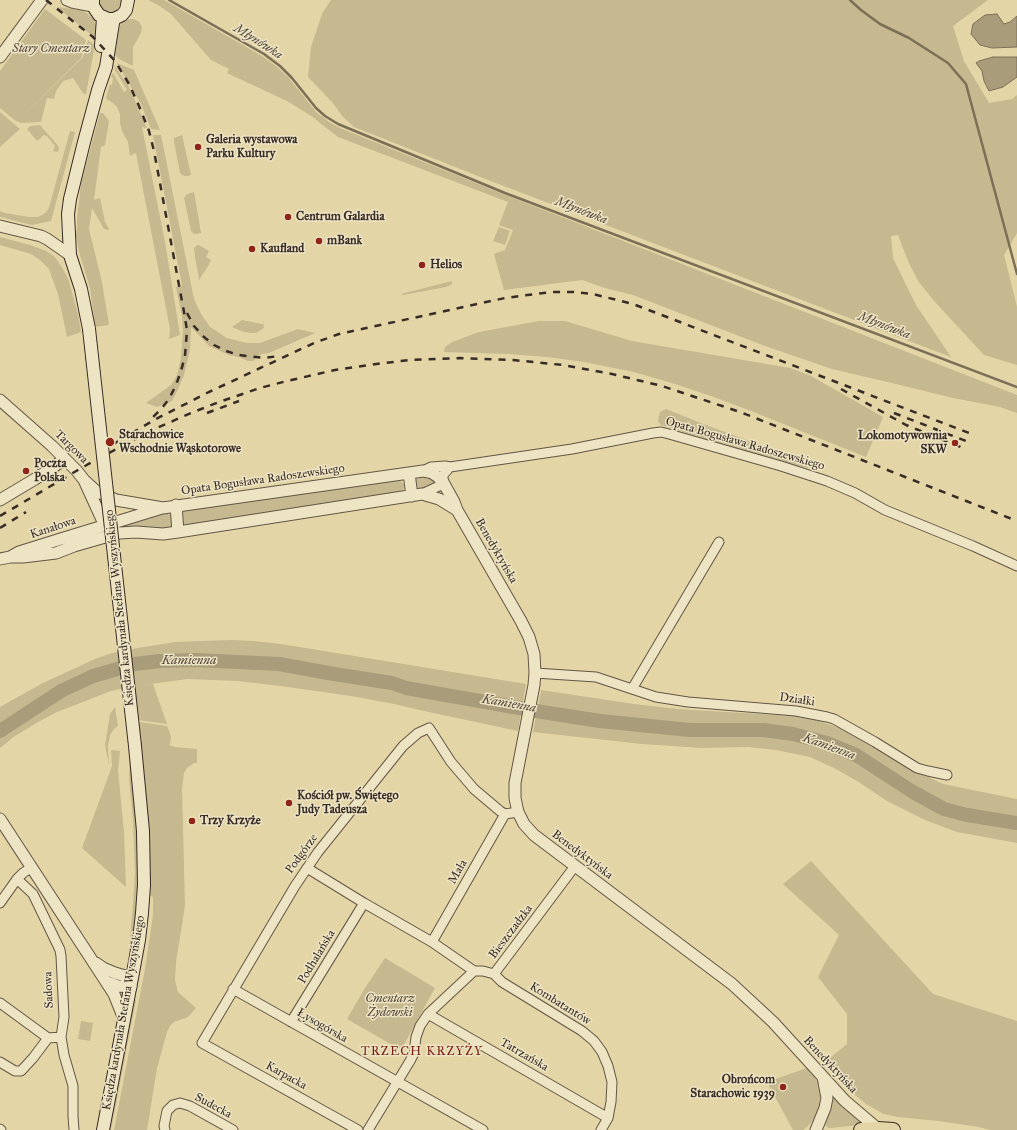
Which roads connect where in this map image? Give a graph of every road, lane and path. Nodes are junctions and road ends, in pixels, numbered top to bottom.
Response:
1 (42, 0) edge
2 (67, 0) edge
3 (128, 0) edge
4 (93, 3) edge
5 (109, 18) junction
6 (0, 57) edge
7 (0, 226) edge
8 (70, 255) junction
9 (0, 400) edge
10 (65, 459) junction
11 (450, 467) junction
12 (423, 471) junction
13 (408, 473) junction
14 (84, 480) junction
15 (443, 482) junction
16 (417, 495) junction
17 (0, 500) edge
18 (176, 505) junction
19 (163, 508) junction
20 (457, 510) junction
21 (105, 526) junction
22 (178, 532) junction
23 (120, 533) junction
24 (718, 544) dead end
25 (5, 558) edge
26 (1017, 566) edge
27 (535, 673) junction
28 (632, 689) junction
29 (947, 775) dead end
30 (518, 812) junction
31 (505, 814) junction
32 (0, 819) edge
33 (575, 866) junction
34 (32, 868) junction
35 (307, 868) junction
36 (17, 879) junction
37 (0, 903) edge
38 (364, 903) junction
39 (432, 942) junction
40 (92, 960) junction
41 (474, 971) junction
42 (494, 974) junction
43 (107, 982) junction
44 (132, 982) junction
45 (233, 989) junction
46 (0, 1003) edge
47 (428, 1014) junction
48 (124, 1019) junction
49 (291, 1022) junction
50 (61, 1037) junction
51 (48, 1038) junction
52 (202, 1042) joint
53 (0, 1062) edge
54 (823, 1077) junction
55 (397, 1082) junction
56 (608, 1118) junction
57 (878, 1129) edge
58 (74, 1130) edge
59 (103, 1130) edge
60 (165, 1130) edge
61 (233, 1130) edge
62 (358, 1130) edge
63 (368, 1130) edge
64 (483, 1130) edge
65 (601, 1130) edge
66 (816, 1130) edge
67 (861, 1130) edge
68 (893, 1130) edge

1 - 6 street
2 - 4 street
3 - 5 main road
4 - 5 main road
5 - 8 main road, Księdza kardynała Stefana Wyszyńskiego
7 - 8 street
8 - 44 main road, Księdza kardynała Stefana Wyszyńskiego, bridge
9 - 10 street, Targowa
10 - 14 street, Targowa
10 - 17 street
11 - 12 street, Opata Bogusława Radoszewskiego
11 - 15 street
11 - 26 street, Opata Bogusława Radoszewskiego
12 - 13 street, Opata Bogusława Radoszewskiego
12 - 15 street, Benedyktyńska
13 - 16 street
13 - 18 street, Opata Bogusława Radoszewskiego
14 - 19 street, Opata Bogusława Radoszewskiego
14 - 21 street, Targowa
15 - 16 street
15 - 20 street, Benedyktyńska
16 - 20 street, Benedyktyńska
16 - 22 street, Benedyktyńska
18 - 19 street, Opata Bogusława Radoszewskiego
18 - 22 street
19 - 21 street, Kanałowa
20 - 27 street, Benedyktyńska
21 - 23 street, Benedyktyńska
21 - 25 street, Kanałowa
22 - 23 street, Benedyktyńska
23 - 25 street, Kanałowa
24 - 28 street
27 - 28 street, Działki
27 - 30 street, Benedyktyńska
28 - 29 street, Działki
30 - 31 street
30 - 33 street, Benedyktyńska
31 - 35 street, Podgórze
31 - 39 street, Mała
32 - 34 street
33 - 42 street, Bieszczadzka
33 - 54 street, Benedyktyńska
34 - 36 street
34 - 40 street
35 - 38 street
35 - 45 street, Podgórze
36 - 37 street
36 - 50 street, Sadowa
38 - 39 street
38 - 49 street, Podhalańska
39 - 41 street
40 - 43 street
40 - 44 street
41 - 42 street, Bieszczadzka
41 - 47 street
42 - 56 street, Kombatantów
43 - 44 street
43 - 48 street
44 - 48 main road, Księdza kardynała Stefana Wyszyńskiego
45 - 49 street, Łysogórska
45 - 52 street, Podgórze
46 - 51 street
47 - 55 street
47 - 56 street, Tatrzańska
48 - 59 main road, Księdza kardynała Stefana Wyszyńskiego
49 - 55 street, Łysogórska
50 - 51 street
50 - 58 street, Sadowa
51 - 53 street
52 - 62 street, Karpacka
54 - 57 street, Benedyktyńska
54 - 66 street
55 - 63 street
55 - 64 street, Łysogórska
56 - 65 street, Kombatantów
57 - 67 main road
57 - 68 main road
60 - 61 street, Sudecka

